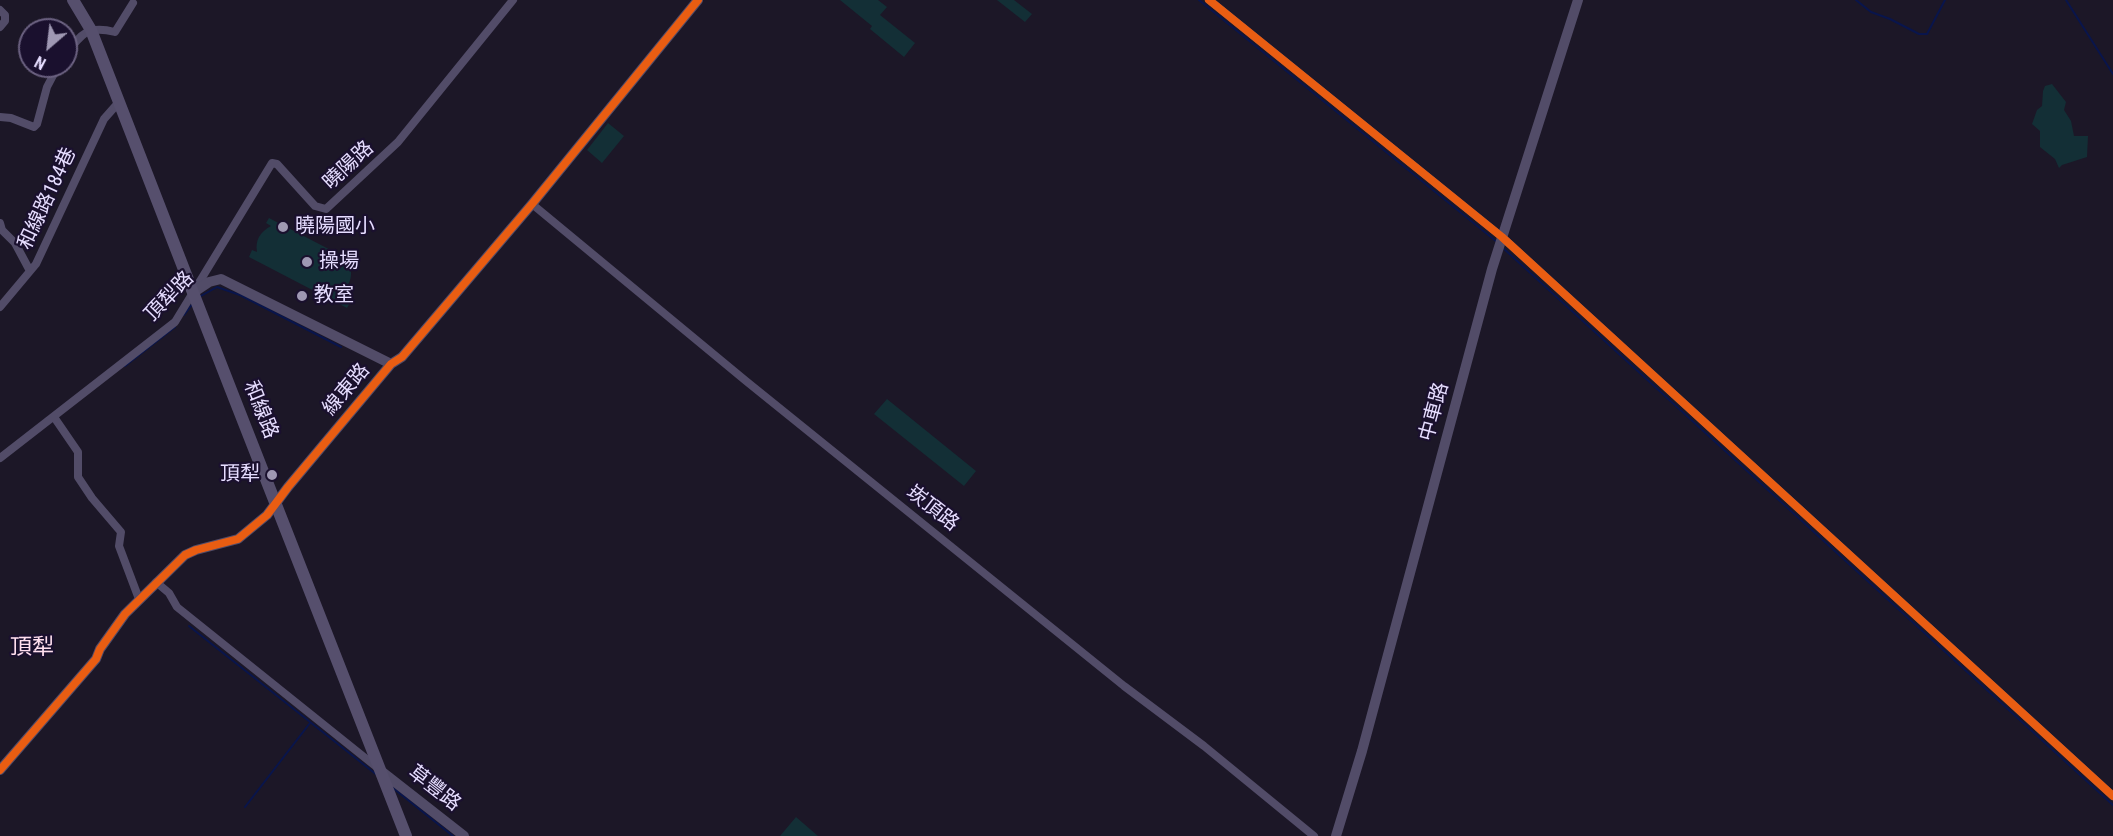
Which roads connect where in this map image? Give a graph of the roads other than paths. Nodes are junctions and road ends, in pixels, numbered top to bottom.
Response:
1 (73, 0) edge
2 (513, 0) edge
3 (699, 0) edge
4 (1209, 0) edge
5 (1578, 0) edge
6 (133, 3) dead end
7 (0, 10) edge
8 (0, 27) edge
9 (91, 30) junction
10 (78, 39) edge
11 (52, 78) edge
12 (119, 102) junction
13 (0, 117) edge
14 (532, 204) junction
15 (0, 223) edge
16 (1502, 237) junction
17 (30, 271) junction
18 (194, 292) junction
19 (0, 307) edge
20 (391, 364) junction
21 (54, 417) junction
22 (0, 458) edge
23 (276, 504) junction
24 (156, 582) junction
25 (139, 599) junction
26 (0, 770) edge
27 (381, 771) junction
28 (2113, 796) edge
29 (406, 836) edge
30 (464, 836) edge
31 (1314, 836) edge
32 (1336, 836) edge

1 - 9 main road, 和線路
2 - 18 street, 曉陽路
3 - 14 street, 線東路
4 - 16 street
5 - 16 street, 中車路
6 - 9 street
7 - 8 street
9 - 10 street
9 - 12 main road, 和線路
11 - 13 street
12 - 17 street, 和線路184巷
12 - 18 main road, 和線路
14 - 20 street, 線東路
14 - 31 street, 崁頂路
15 - 17 street
16 - 28 street
16 - 32 street, 中車路
17 - 19 street, 和線路184巷
18 - 20 street, 頂犁路
18 - 21 street, 頂犁路
18 - 23 main road, 和線路
20 - 23 street, 線東路
21 - 22 street, 頂犁路
21 - 25 street
23 - 24 street, 線東路
23 - 27 main road, 和線路
24 - 25 street, 線東路
24 - 27 street
25 - 26 street, 線東路
27 - 29 main road, 和線路
27 - 30 street, 草豐路

